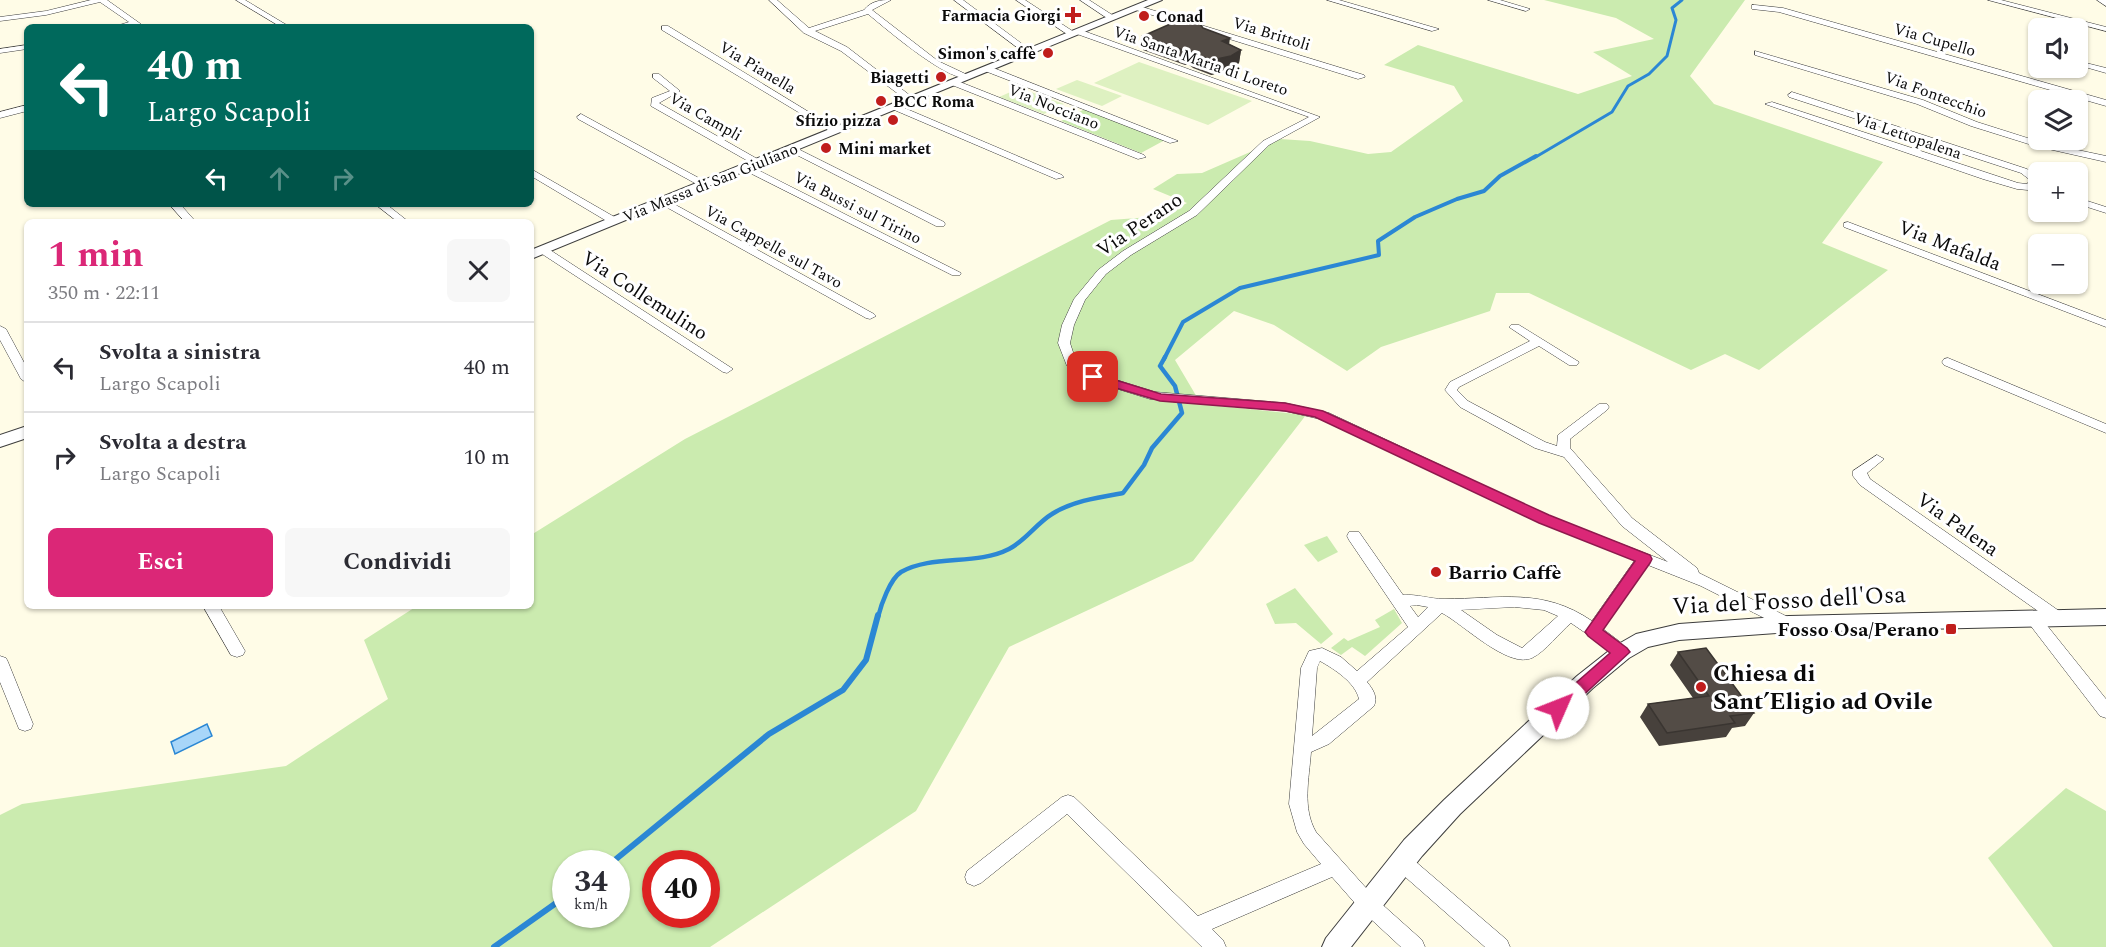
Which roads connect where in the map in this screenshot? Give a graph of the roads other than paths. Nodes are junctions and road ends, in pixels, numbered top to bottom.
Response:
1 (101, 0) edge
2 (240, 0) edge
3 (773, 0) edge
4 (887, 0) edge
5 (958, 0) edge
6 (1020, 0) edge
7 (1084, 0) edge
8 (1157, 0) edge
9 (1331, 0) edge
10 (1492, 0) edge
11 (1992, 0) edge
12 (2101, 0) edge
13 (2106, 4) edge
14 (1755, 7) dead end
15 (1139, 8) junction
16 (1526, 9) dead end
17 (869, 11) junction
18 (1113, 18) junction
19 (0, 20) edge
20 (137, 24) edge
21 (281, 24) edge
22 (665, 28) dead end
23 (1435, 29) dead end
24 (2106, 29) edge
25 (807, 31) junction
26 (1075, 33) junction
27 (24, 47) edge
28 (0, 51) edge
29 (1029, 52) junction
30 (1758, 53) dead end
31 (2088, 66) edge
32 (988, 69) junction
33 (2106, 71) edge
34 (656, 76) dead end
35 (968, 77) junction
36 (1362, 77) dead end
37 (955, 82) junction
38 (1792, 95) dead end
39 (912, 100) junction
40 (2106, 103) edge
41 (1769, 104) dead end
42 (895, 107) junction
43 (24, 109) edge
44 (0, 115) edge
45 (1314, 115) joint
46 (581, 117) dead end
47 (836, 131) junction
48 (1173, 141) dead end
49 (792, 149) junction
50 (1141, 157) dead end
51 (2106, 159) edge
52 (752, 165) junction
53 (534, 174) edge
54 (2028, 174) edge
55 (1059, 177) dead end
56 (705, 185) junction
57 (2028, 187) edge
58 (663, 201) junction
59 (2088, 204) edge
60 (177, 207) edge
61 (384, 207) edge
62 (2106, 210) edge
63 (188, 219) edge
64 (400, 219) edge
65 (614, 221) junction
66 (940, 224) dead end
67 (1848, 225) dead end
68 (543, 250) junction
69 (534, 254) edge
70 (956, 273) dead end
71 (870, 316) dead end
72 (2106, 324) edge
73 (1515, 327) dead end
74 (0, 329) edge
75 (1539, 341) junction
76 (1574, 362) dead end
77 (1948, 362) dead end
78 (727, 369) dead end
79 (24, 374) edge
80 (1603, 407) dead end
81 (2106, 429) edge
82 (24, 433) edge
83 (0, 441) edge
84 (1568, 454) junction
85 (1877, 459) dead end
86 (1354, 536) dead end
87 (1644, 559) junction
88 (1706, 582) junction
89 (1399, 602) junction
90 (1440, 605) junction
91 (213, 609) edge
92 (1569, 615) junction
93 (2032, 617) junction
94 (2057, 617) junction
95 (2106, 617) edge
96 (1789, 624) junction
97 (1417, 628) junction
98 (1593, 632) junction
99 (237, 651) dead end
100 (1622, 652) junction
101 (0, 662) edge
102 (1357, 681) junction
103 (2106, 711) edge
104 (25, 724) dead end
105 (1303, 748) junction
106 (1402, 862) junction
107 (1335, 867) junction
108 (974, 877) dead end
109 (1368, 904) junction
110 (1195, 927) junction
111 (1216, 947) edge
112 (1335, 947) edge
113 (1415, 947) edge
114 (1500, 947) edge

1 - 19 street
1 - 20 street
2 - 21 street
3 - 25 street
4 - 17 street
5 - 29 street
6 - 26 street, Via Santa Maria di Loreto
7 - 18 street
8 - 15 street, Via Massa di San Giuliano
9 - 23 street
10 - 16 street
11 - 24 street
12 - 13 street
14 - 40 street, Via Cupello
15 - 18 street, Via Massa di San Giuliano
15 - 36 street, Via Brittoli
17 - 25 street
17 - 35 street
18 - 26 street, Via Massa di San Giuliano
22 - 47 street, Via Pianella
25 - 39 street
26 - 29 street, Via Massa di San Giuliano
26 - 45 street, Via Santa Maria di Loreto
27 - 28 street
29 - 32 street, Via Massa di San Giuliano
30 - 51 street, Via Fontecchio
31 - 33 street
32 - 35 street, Via Massa di San Giuliano
32 - 48 street
34 - 52 street, Via Campli
35 - 37 street, Via Massa di San Giuliano
37 - 39 street, Via Massa di San Giuliano
37 - 50 street, Via Nocciano
38 - 54 street
39 - 42 street, Via Massa di San Giuliano
41 - 57 street, Via Lettopalena
42 - 47 street, Via Massa di San Giuliano
42 - 55 street
43 - 44 street
45 - 87 street, Via Perano
46 - 56 street
47 - 49 street, Via Massa di San Giuliano
49 - 52 street, Via Massa di San Giuliano
49 - 66 street
52 - 56 street, Via Massa di San Giuliano
52 - 70 street, Via Bussi sul Tirino
53 - 65 street
56 - 58 street, Via Massa di San Giuliano
58 - 65 street, Via Massa di San Giuliano
58 - 71 street, Via Cappelle sul Tavo
59 - 62 street
60 - 63 street
61 - 64 street
65 - 68 street, Via Massa di San Giuliano
67 - 72 street, Via Mafalda
68 - 69 street, Via Massa di San Giuliano
68 - 78 street, Via Collemulino
73 - 75 street
74 - 79 street
75 - 76 street
75 - 84 street
77 - 81 street
80 - 84 street
82 - 83 street
84 - 88 street
85 - 94 street, Via Palena
86 - 89 street
87 - 88 street, Via Perano
87 - 98 street
88 - 96 street, Via Perano
89 - 90 street
89 - 97 street
90 - 92 street
90 - 92 street
90 - 97 street
91 - 99 street
92 - 98 street
93 - 94 street, Via del Fosso dell'Osa
93 - 96 street, Via del Fosso dell'Osa
93 - 103 street
94 - 95 street, Via del Fosso dell'Osa
96 - 100 street, Via del Fosso dell'Osa
97 - 102 street
98 - 100 street
100 - 106 street, Via del Fosso dell'Osa
101 - 104 street
102 - 105 street
102 - 105 street
105 - 107 street
106 - 109 street, Via del Fosso dell'Osa
106 - 114 street
107 - 109 street
107 - 110 street
108 - 110 street
109 - 112 street, Via del Fosso dell'Osa
109 - 113 street
110 - 111 street

